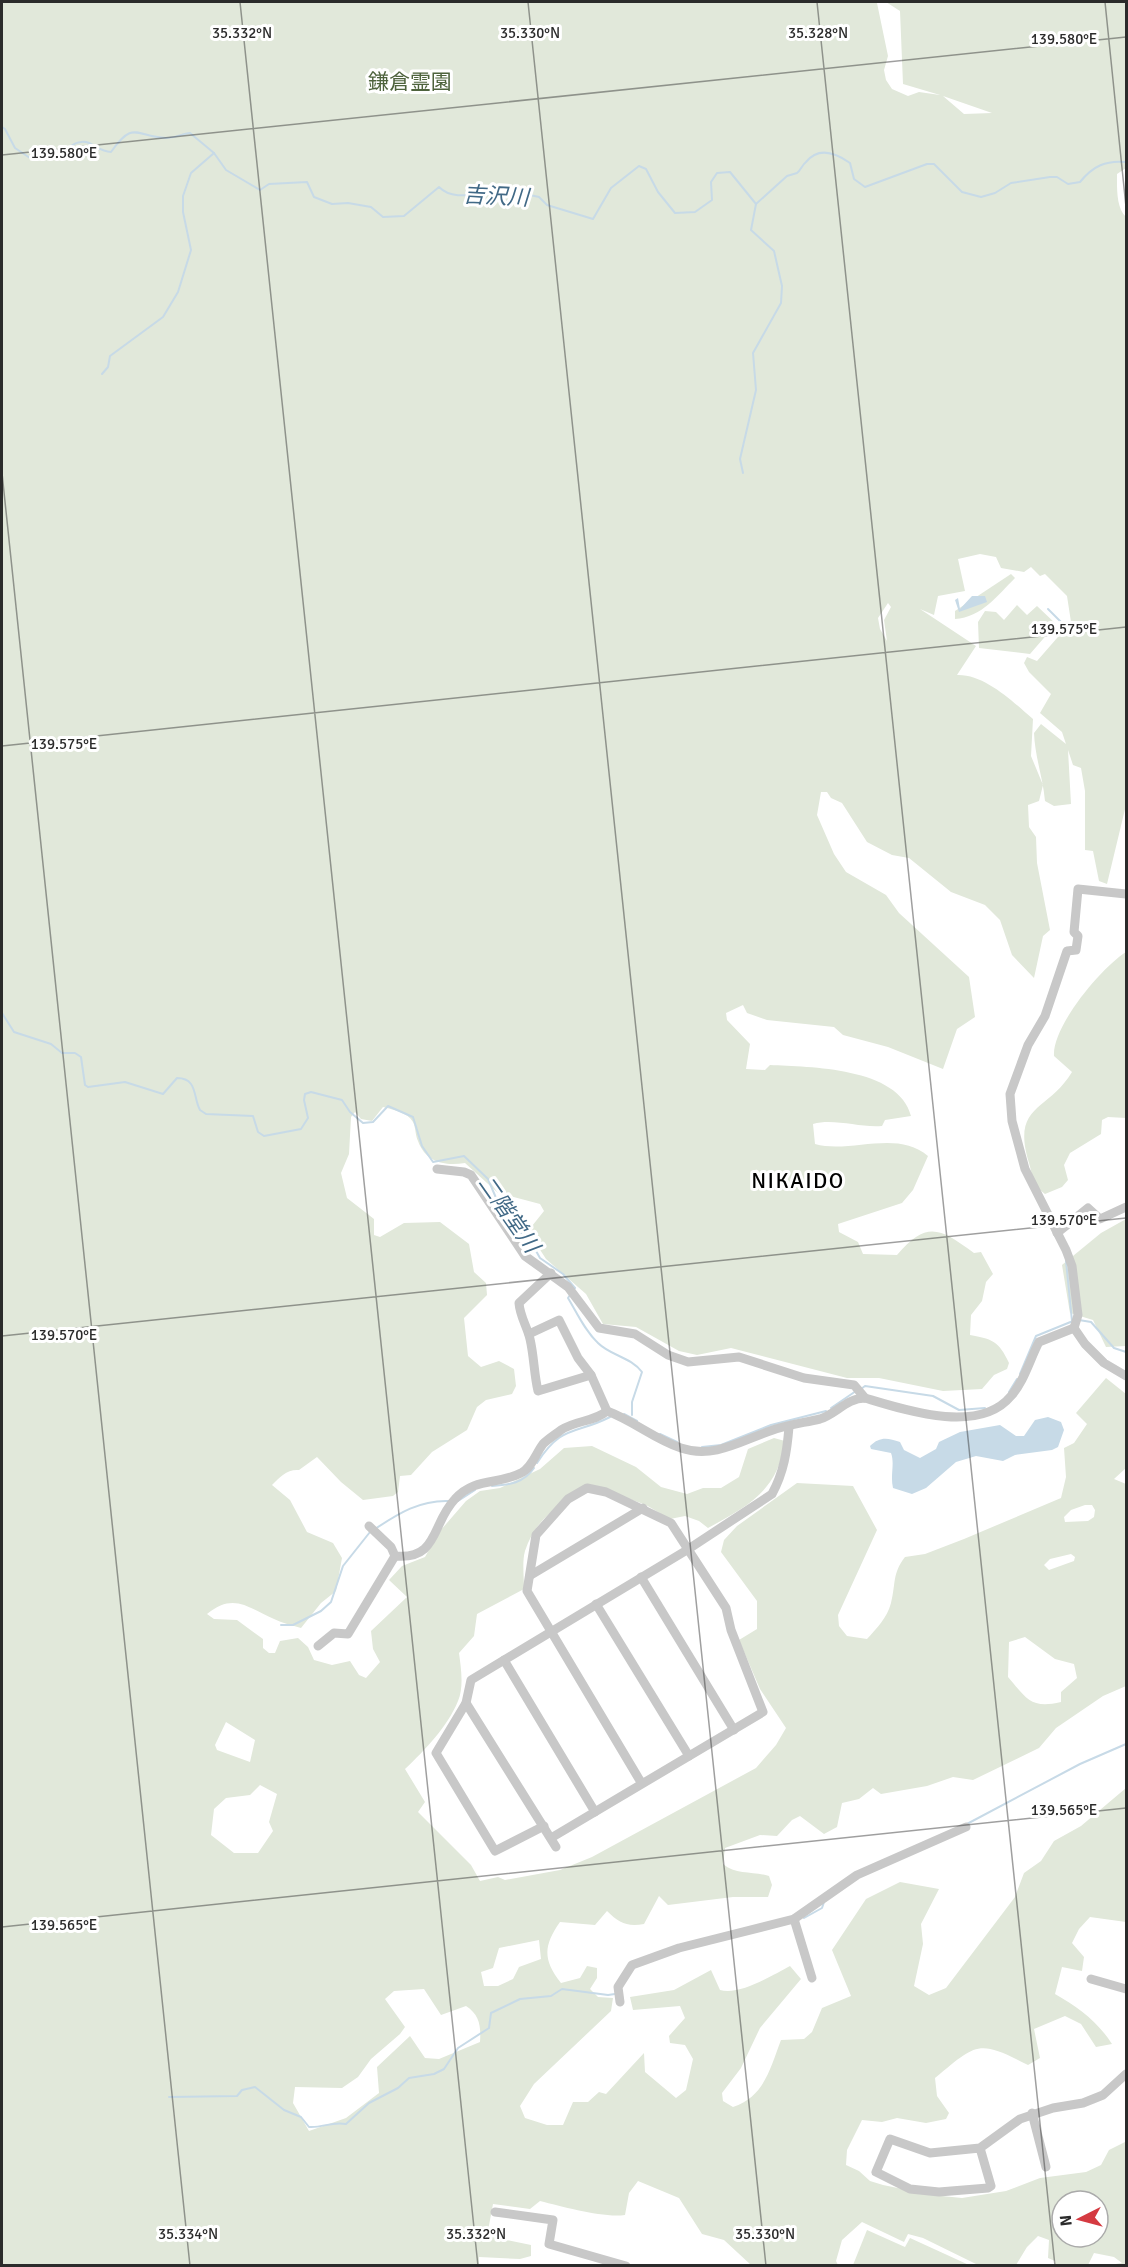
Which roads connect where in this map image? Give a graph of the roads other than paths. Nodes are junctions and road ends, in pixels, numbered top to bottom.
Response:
1 (1126, 894) edge
2 (437, 1169) dead end
3 (1126, 1207) edge
4 (1057, 1233) junction
5 (551, 1274) junction
6 (1074, 1328) junction
7 (529, 1334) junction
8 (1126, 1374) edge
9 (591, 1375) junction
10 (865, 1398) junction
11 (612, 1413) junction
12 (789, 1427) junction
13 (643, 1508) junction
14 (369, 1526) dead end
15 (687, 1550) junction
16 (395, 1556) junction
17 (531, 1575) junction
18 (641, 1577) junction
19 (596, 1604) junction
20 (551, 1632) junction
21 (318, 1646) dead end
22 (504, 1660) junction
23 (466, 1703) junction
24 (734, 1730) junction
25 (689, 1756) junction
26 (642, 1784) junction
27 (596, 1812) junction
28 (544, 1826) junction
29 (966, 1827) dead end
30 (794, 1919) junction
31 (812, 1978) dead end
32 (1091, 1979) dead end
33 (1126, 1989) edge
34 (620, 2002) dead end
35 (1126, 2074) edge
36 (1032, 2113) junction
37 (980, 2148) junction
38 (1046, 2167) dead end
39 (495, 2212) dead end
40 (626, 2265) edge

1 - 4 street
2 - 5 street
3 - 4 street
4 - 6 street
5 - 7 street
5 - 10 street
6 - 8 street
6 - 10 street
7 - 9 street
7 - 9 street
9 - 11 street
10 - 12 street
11 - 12 street
11 - 16 street
12 - 15 street
13 - 15 street
13 - 17 street
13 - 17 street
14 - 16 street
15 - 18 street
15 - 24 street
16 - 21 street
17 - 20 street
18 - 19 street
18 - 24 street
19 - 20 street
19 - 25 street
20 - 22 street
20 - 26 street
22 - 23 street
22 - 27 street
23 - 28 street
23 - 28 street
24 - 25 street
25 - 26 street
26 - 27 street
27 - 28 street
29 - 30 street
30 - 31 street
30 - 34 street
32 - 33 street
35 - 36 street
36 - 37 street
36 - 38 street
37 - 37 street
39 - 40 street

